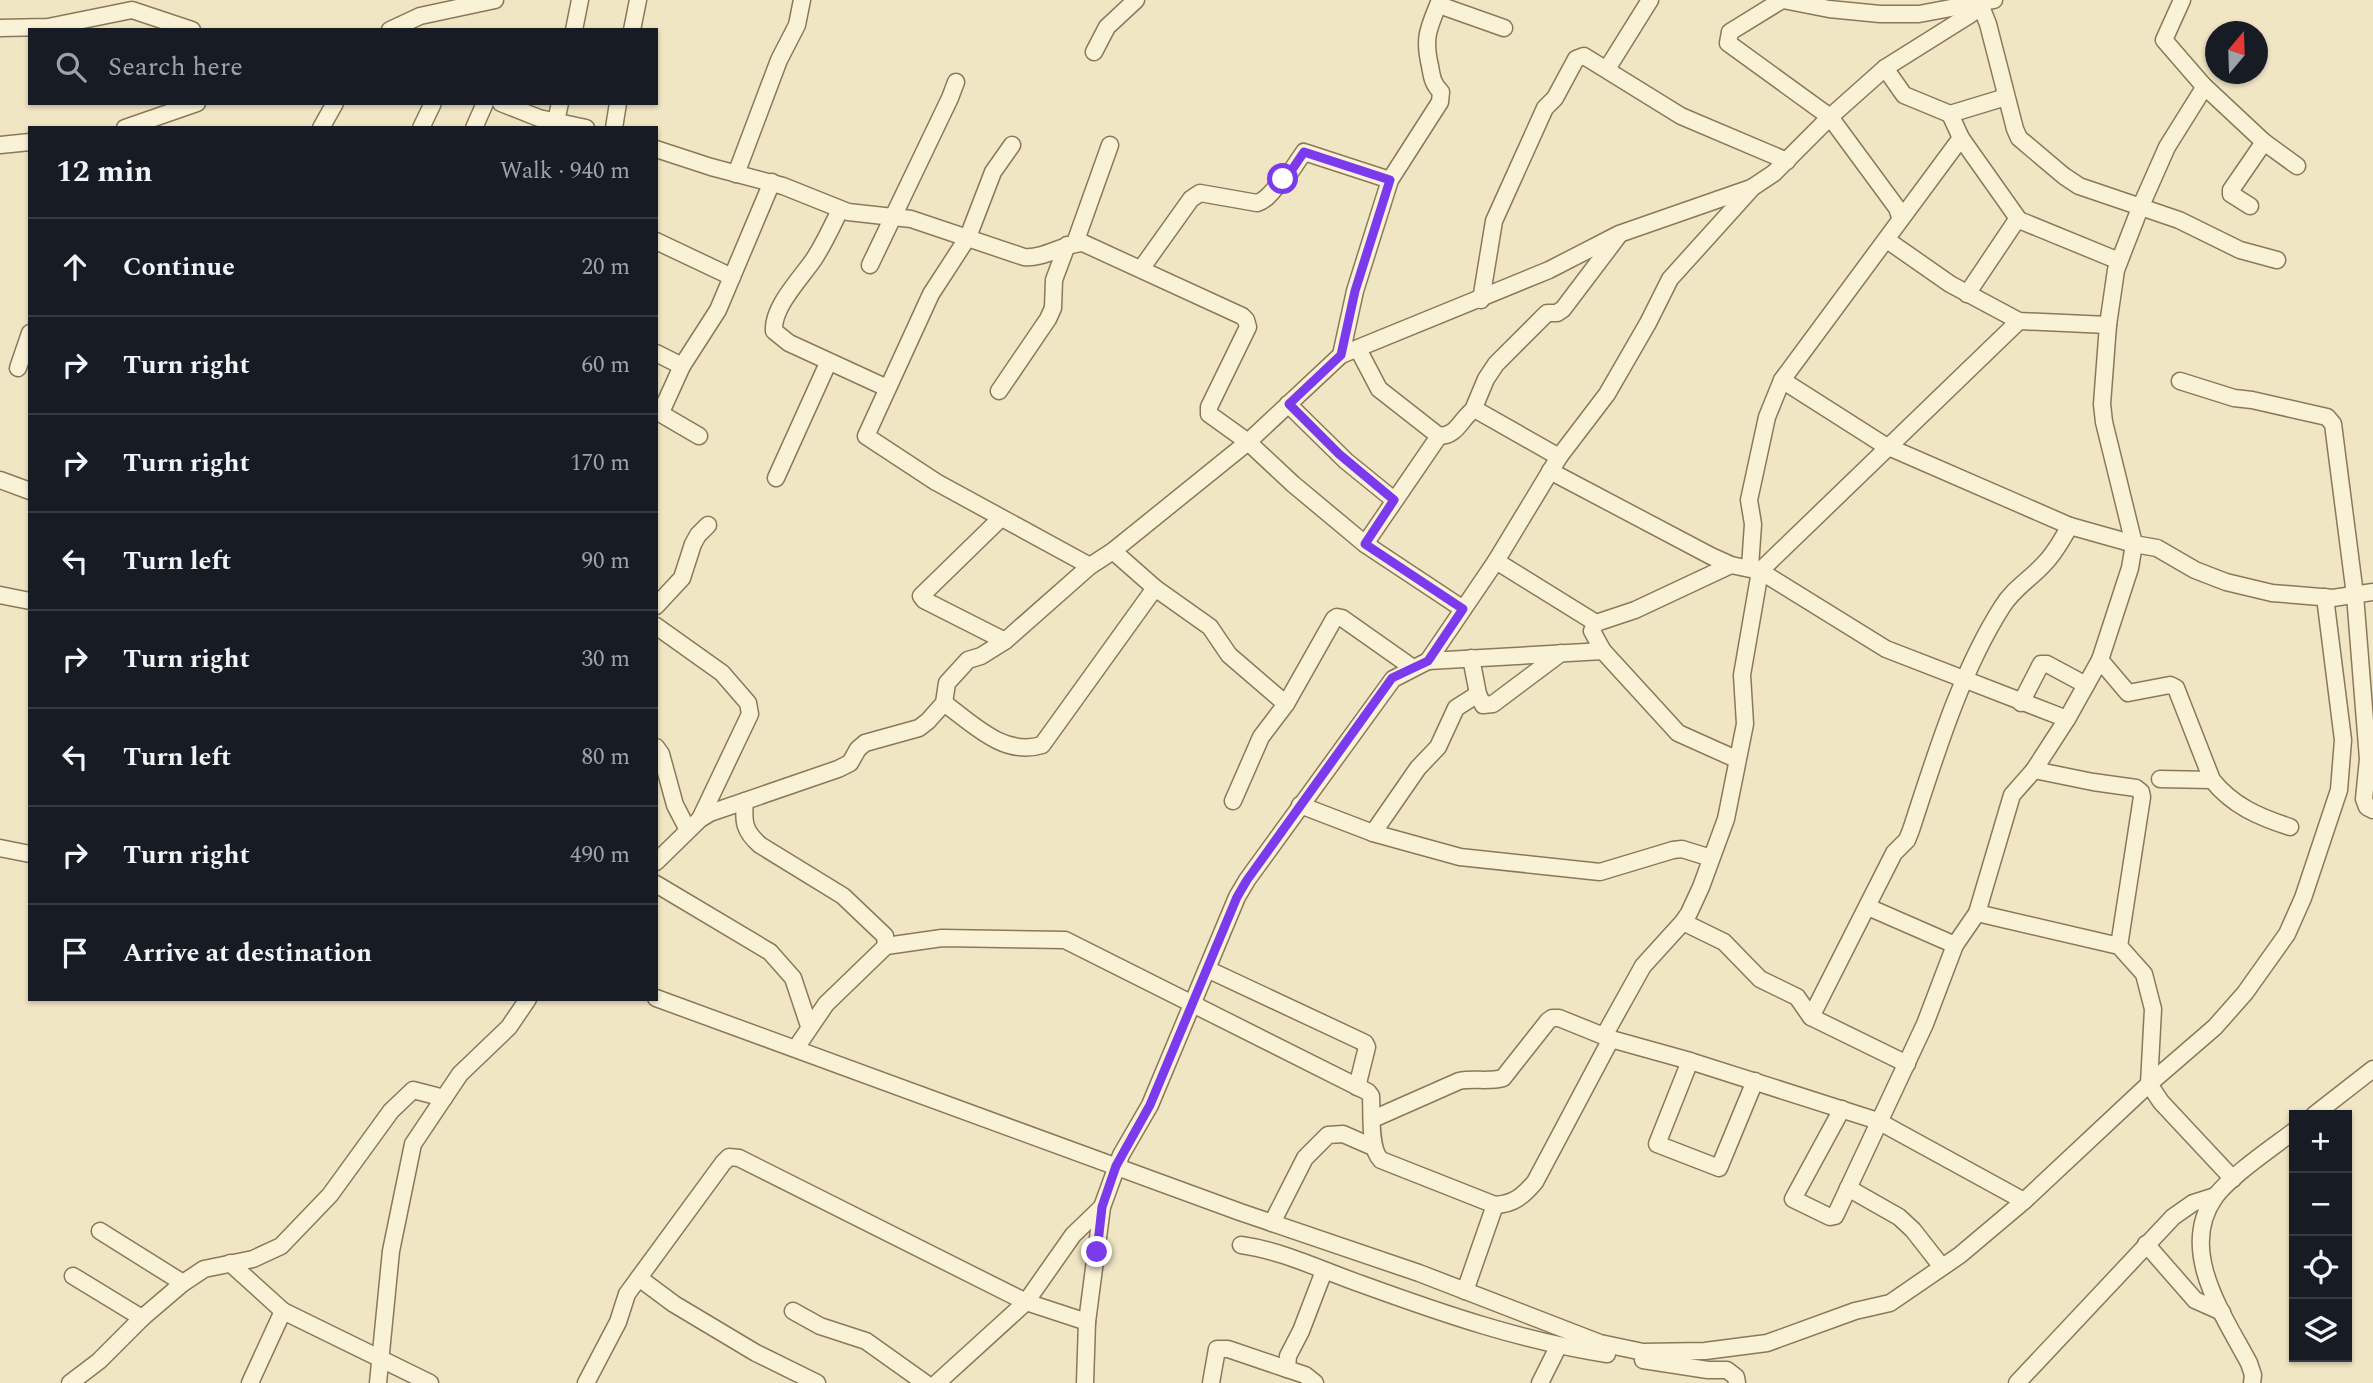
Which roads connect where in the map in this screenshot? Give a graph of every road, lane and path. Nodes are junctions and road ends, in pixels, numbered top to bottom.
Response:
1 (495, 0) edge
2 (580, 0) edge
3 (638, 0) edge
4 (802, 0) edge
5 (1136, 0) edge
6 (1650, 0) edge
7 (1783, 0) edge
8 (2182, 0) edge
9 (1439, 2) edge
10 (1987, 2) edge
11 (186, 28) edge
12 (394, 28) edge
13 (574, 28) edge
14 (632, 28) edge
15 (1504, 28) dead end
16 (0, 29) edge
17 (1094, 52) dead end
18 (1885, 68) junction
19 (1607, 69) junction
20 (956, 82) dead end
21 (2203, 85) junction
22 (2006, 97) junction
23 (191, 105) edge
24 (334, 105) edge
25 (432, 105) edge
26 (484, 105) edge
27 (504, 105) edge
28 (560, 105) edge
29 (618, 105) edge
30 (1950, 114) junction
31 (1830, 117) junction
32 (556, 121) junction
33 (537, 123) edge
34 (131, 126) edge
35 (322, 126) edge
36 (422, 126) edge
37 (475, 126) edge
38 (577, 126) edge
39 (614, 126) edge
40 (1961, 138) junction
41 (28, 142) edge
42 (2264, 142) junction
43 (0, 145) edge
44 (1012, 145) dead end
45 (1110, 145) dead end
46 (658, 150) edge
47 (1787, 162) junction
48 (2297, 166) dead end
49 (736, 174) junction
50 (1390, 180) junction
51 (772, 182) junction
52 (1754, 187) junction
53 (2249, 206) dead end
54 (2140, 208) junction
55 (840, 210) junction
56 (892, 216) junction
57 (1900, 217) junction
58 (2019, 220) junction
59 (1619, 234) junction
60 (968, 237) junction
61 (1887, 240) junction
62 (658, 242) edge
63 (1071, 244) junction
64 (2277, 260) dead end
65 (2119, 261) junction
66 (870, 265) dead end
67 (1141, 269) junction
68 (732, 277) junction
69 (1967, 294) junction
70 (1480, 300) junction
71 (2019, 321) junction
72 (2108, 325) junction
73 (28, 339) edge
74 (1358, 349) junction
75 (658, 354) edge
76 (1341, 355) junction
77 (828, 362) junction
78 (682, 366) junction
79 (18, 368) dead end
80 (1782, 380) junction
81 (2180, 381) dead end
82 (887, 388) junction
83 (999, 391) dead end
84 (1289, 404) junction
85 (1473, 410) junction
86 (699, 436) dead end
87 (1439, 436) junction
88 (1248, 442) junction
89 (1888, 446) junction
90 (1554, 464) junction
91 (776, 478) dead end
92 (0, 480) edge
93 (28, 490) edge
94 (1394, 500) junction
95 (1000, 519) junction
96 (708, 525) dead end
97 (2070, 526) junction
98 (1365, 544) junction
99 (2134, 544) junction
100 (1113, 551) junction
101 (1496, 561) junction
102 (1731, 565) junction
103 (1090, 566) junction
104 (1755, 569) junction
105 (1156, 588) junction
106 (2373, 592) edge
107 (0, 595) edge
108 (2355, 595) junction
109 (2325, 597) junction
110 (28, 601) edge
111 (658, 604) edge
112 (1463, 609) junction
113 (1596, 623) junction
114 (658, 627) edge
115 (1005, 641) junction
116 (1603, 651) junction
117 (1561, 653) junction
118 (1471, 658) junction
119 (2100, 660) junction
120 (1420, 664) junction
121 (1966, 678) junction
122 (2367, 680) edge
123 (2086, 685) junction
124 (1478, 694) junction
125 (944, 703) junction
126 (2021, 703) junction
127 (1286, 704) junction
128 (2067, 719) junction
129 (658, 750) edge
130 (1736, 759) junction
131 (2034, 770) junction
132 (2160, 779) dead end
133 (2212, 780) junction
134 (658, 790) edge
135 (672, 797) junction
136 (1233, 801) dead end
137 (745, 802) junction
138 (1300, 805) junction
139 (2373, 810) edge
140 (694, 824) junction
141 (2290, 827) dead end
142 (1373, 833) junction
143 (0, 848) edge
144 (28, 855) edge
145 (1711, 858) junction
146 (658, 860) edge
147 (658, 885) edge
148 (1868, 907) junction
149 (1976, 913) junction
150 (1683, 922) junction
151 (1955, 945) junction
152 (886, 946) junction
153 (2119, 946) junction
154 (1207, 968) junction
155 (658, 999) edge
156 (527, 1001) edge
157 (1192, 1003) junction
158 (1811, 1017) junction
159 (809, 1026) junction
160 (1608, 1038) junction
161 (796, 1048) junction
162 (1690, 1061) junction
163 (1907, 1064) junction
164 (2373, 1069) edge
165 (1755, 1081) junction
166 (2149, 1084) junction
167 (1357, 1087) junction
168 (444, 1098) junction
169 (1842, 1109) junction
170 (2320, 1110) edge
171 (1373, 1119) junction
172 (1878, 1121) junction
173 (2289, 1135) edge
174 (1373, 1147) junction
175 (1116, 1166) junction
176 (2234, 1179) junction
177 (1848, 1188) junction
178 (2215, 1196) junction
179 (2024, 1201) junction
180 (1495, 1205) junction
181 (1102, 1207) junction
182 (1272, 1223) junction
183 (100, 1231) dead end
184 (2146, 1244) junction
185 (1241, 1245) dead end
186 (230, 1263) junction
187 (1942, 1267) junction
188 (1324, 1271) junction
189 (73, 1276) dead end
190 (639, 1278) junction
191 (183, 1283) junction
192 (1465, 1291) junction
193 (1026, 1302) junction
194 (283, 1311) junction
195 (793, 1311) dead end
196 (2222, 1312) junction
197 (142, 1318) junction
198 (1087, 1322) junction
199 (1558, 1347) junction
200 (381, 1359) junction
201 (1287, 1369) junction
202 (70, 1383) edge
203 (250, 1383) edge
204 (377, 1383) edge
205 (430, 1383) edge
206 (586, 1383) edge
207 (817, 1383) edge
208 (925, 1383) edge
209 (937, 1383) edge
210 (1085, 1383) edge
211 (1211, 1383) edge
212 (1315, 1383) edge
213 (1540, 1383) edge
214 (1737, 1383) edge
215 (2017, 1383) edge
216 (2252, 1383) edge

1 - 12 street
2 - 13 street
3 - 14 street
4 - 49 street
5 - 17 street
6 - 19 street
7 - 10 street
7 - 31 street
8 - 21 street
9 - 15 street
9 - 50 street
10 - 18 street
10 - 22 street
11 - 16 street
18 - 30 street
18 - 31 street
19 - 47 street
19 - 70 street
20 - 56 street
21 - 42 street
21 - 54 street
22 - 30 street
22 - 54 street
23 - 34 street
24 - 35 street
25 - 36 street
26 - 37 street
27 - 33 street
28 - 32 street
29 - 39 street
30 - 40 street
31 - 47 street
31 - 57 street
32 - 33 street
32 - 38 street
40 - 57 street
40 - 58 street
41 - 43 street
42 - 48 street
42 - 53 street
44 - 60 street
45 - 63 street
46 - 49 street
47 - 52 street
49 - 51 street
50 - 67 street
50 - 76 street
51 - 55 street
51 - 68 street
52 - 59 street
52 - 90 street
54 - 64 street
54 - 65 street
55 - 56 street
55 - 77 street
56 - 60 street
56 - 66 street
57 - 61 street
58 - 65 street
58 - 69 street
59 - 70 street
59 - 85 street
60 - 63 street
60 - 82 street
61 - 69 street
61 - 80 street
62 - 68 street
63 - 67 street
63 - 83 street
65 - 72 street
67 - 88 street
68 - 78 street
69 - 71 street
70 - 74 street
71 - 72 street
71 - 89 street
72 - 99 street
73 - 79 street
74 - 76 street
74 - 87 street
75 - 78 street
76 - 84 street
77 - 82 street
77 - 91 street
78 - 86 street
80 - 89 street
80 - 104 street
81 - 108 street
82 - 95 street
84 - 88 street
84 - 94 street
85 - 87 street
85 - 90 street
87 - 94 street
88 - 98 street
88 - 100 street
89 - 97 street
89 - 104 street
90 - 101 street
90 - 102 street
92 - 93 street
94 - 98 street
95 - 103 street
95 - 115 street
96 - 111 street
97 - 99 street
97 - 121 street
98 - 112 street
99 - 109 street
99 - 119 street
100 - 103 street
100 - 105 street
101 - 112 street
101 - 113 street
102 - 104 street
102 - 113 street
103 - 115 street
104 - 121 street
104 - 130 street
105 - 125 street
105 - 127 street
106 - 108 street
107 - 110 street
108 - 109 street
108 - 122 street
109 - 166 street
112 - 120 street
113 - 116 street
114 - 140 street
115 - 125 street
116 - 117 street
116 - 130 street
117 - 118 street
117 - 124 street
118 - 120 street
118 - 124 street
119 - 123 street
119 - 133 street
120 - 127 street
120 - 138 street
121 - 126 street
121 - 148 street
122 - 139 street
123 - 126 street
123 - 128 street
124 - 142 street
125 - 137 street
126 - 128 street
127 - 136 street
128 - 131 street
129 - 135 street
130 - 145 street
131 - 149 street
131 - 153 street
132 - 133 street
133 - 141 street
134 - 135 street
135 - 140 street
137 - 140 street
137 - 152 street
138 - 142 street
138 - 154 street
140 - 146 street
142 - 145 street
143 - 144 street
145 - 150 street
147 - 159 street
148 - 151 street
148 - 158 street
149 - 151 street
149 - 153 street
150 - 158 street
150 - 160 street
151 - 163 street
152 - 157 street
152 - 159 street
153 - 166 street
154 - 157 street
154 - 167 street
155 - 161 street
156 - 168 street
157 - 167 street
157 - 175 street
158 - 163 street
159 - 161 street
160 - 162 street
160 - 171 street
160 - 180 street
161 - 175 street
162 - 165 street
162 - 165 street
163 - 172 street
164 - 170 street
165 - 169 street
166 - 176 street
166 - 179 street
167 - 171 street
168 - 186 street
168 - 200 street
169 - 172 street
169 - 177 street
171 - 174 street
172 - 177 street
172 - 179 street
173 - 176 street
174 - 180 street
174 - 182 street
175 - 181 street
175 - 182 street
176 - 178 street
177 - 187 street
178 - 184 street
178 - 196 street
179 - 187 street
180 - 192 street
181 - 193 street
181 - 198 street
182 - 192 street
183 - 191 street
184 - 196 street
184 - 215 street
185 - 188 street
186 - 191 street
186 - 194 street
187 - 192 street
188 - 199 street
188 - 201 street
189 - 197 street
190 - 193 street
190 - 206 street
190 - 207 street
191 - 197 street
193 - 198 street
193 - 209 street
194 - 200 street
194 - 203 street
195 - 208 street
196 - 216 street
197 - 202 street
198 - 210 street
199 - 213 street
199 - 214 street
200 - 204 street
200 - 205 street
201 - 211 street
201 - 212 street

